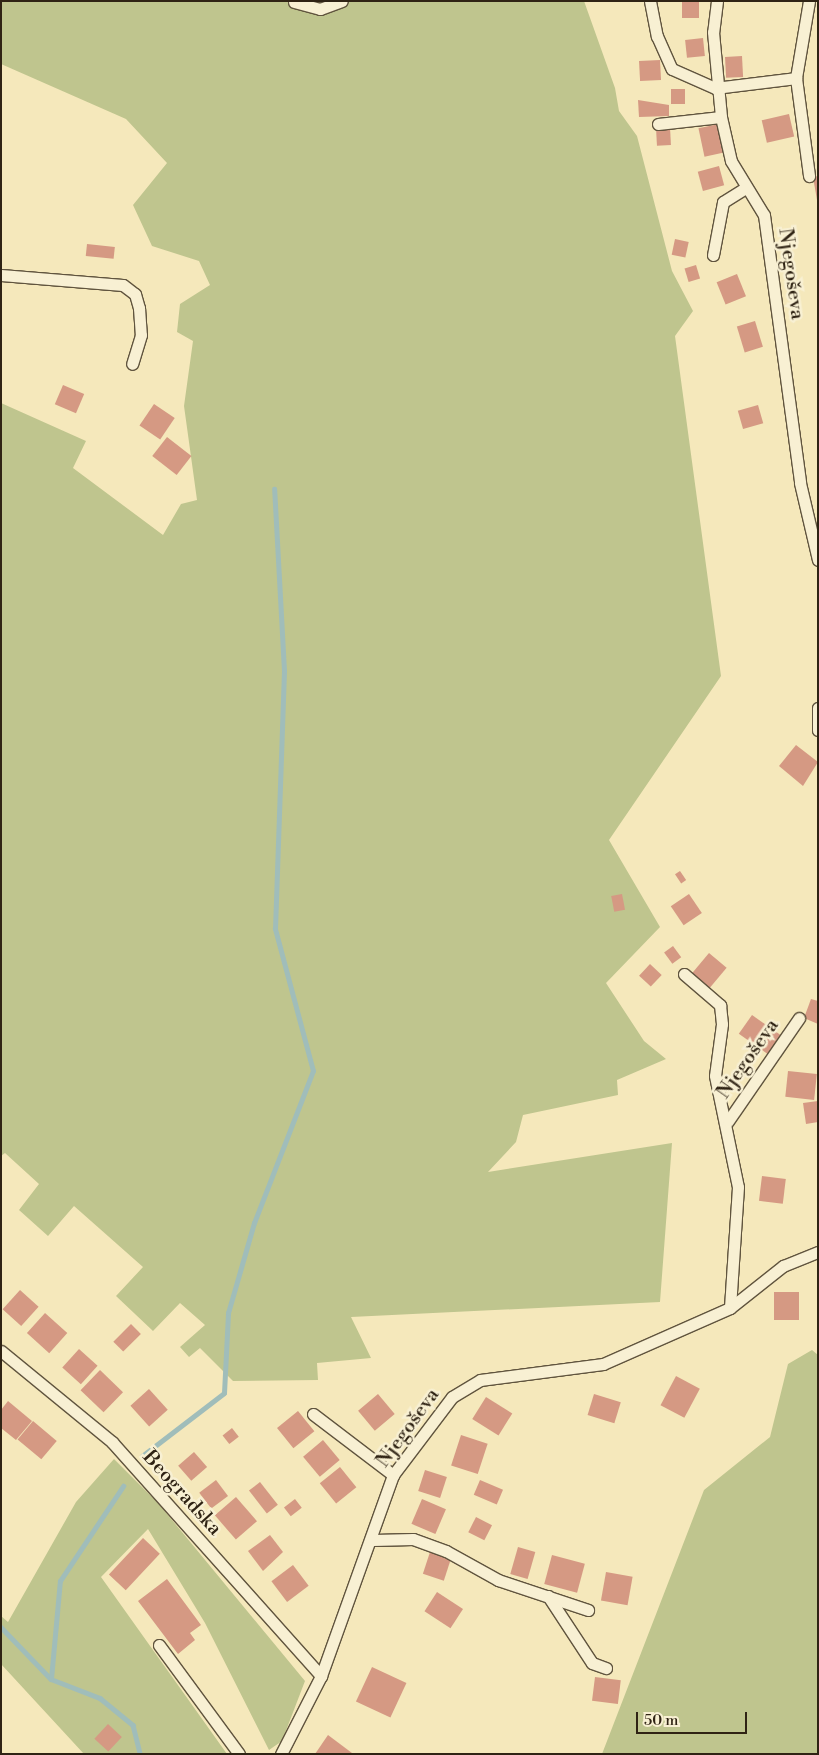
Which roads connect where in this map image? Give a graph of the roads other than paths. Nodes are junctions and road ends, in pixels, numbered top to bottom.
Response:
1 (342, 1) edge
2 (650, 1) edge
3 (717, 1) edge
4 (809, 1) edge
5 (294, 2) edge
6 (796, 78) junction
7 (715, 88) junction
8 (721, 117) junction
9 (658, 124) dead end
10 (809, 176) dead end
11 (744, 189) junction
12 (712, 255) dead end
13 (1, 275) edge
14 (132, 364) dead end
15 (818, 560) edge
16 (818, 708) edge
17 (818, 730) edge
18 (684, 974) dead end
19 (799, 1018) dead end
20 (728, 1121) junction
21 (818, 1252) edge
22 (730, 1308) junction
23 (1, 1350) edge
24 (313, 1414) dead end
25 (393, 1475) junction
26 (373, 1540) junction
27 (548, 1596) junction
28 (588, 1610) dead end
29 (159, 1645) dead end
30 (606, 1668) dead end
31 (321, 1676) junction
32 (239, 1754) edge
33 (281, 1754) edge

1 - 5 street
2 - 7 street
3 - 7 street, Njegoševa
4 - 6 street
6 - 7 street
6 - 10 street
7 - 8 street, Njegoševa
8 - 9 street
8 - 11 street, Njegoševa
11 - 12 street
11 - 15 street, Njegoševa
13 - 14 street
16 - 17 street
18 - 20 street, Njegoševa
19 - 20 street, Njegoševa
20 - 22 street, Njegoševa
21 - 22 street, Njegoševa
22 - 25 street, Njegoševa
23 - 31 street, Beogradska
24 - 25 street
25 - 26 street, Njegoševa
26 - 27 street
26 - 31 street, Njegoševa
27 - 28 street
27 - 30 street
29 - 32 street
31 - 33 street, Njegoševa

